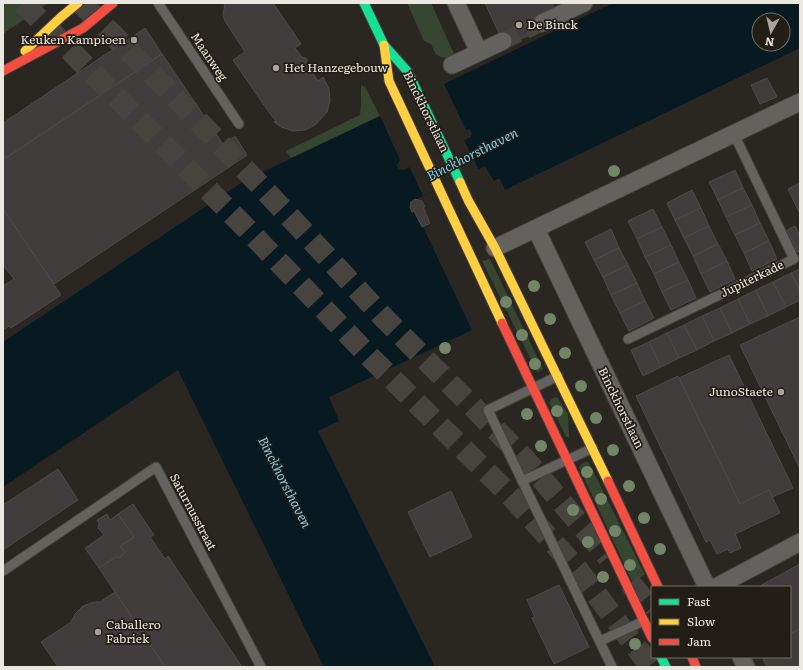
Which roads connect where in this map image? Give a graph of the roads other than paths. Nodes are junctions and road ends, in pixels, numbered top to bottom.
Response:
1 (78, 3) edge
2 (113, 3) edge
3 (158, 3) edge
4 (364, 3) edge
5 (456, 3) edge
6 (584, 3) edge
7 (542, 23) tunnel mouth
8 (503, 41) tunnel mouth
9 (384, 45) junction
10 (476, 46) junction
11 (452, 65) dead end
12 (4, 70) edge
13 (800, 102) edge
14 (239, 124) dead end
15 (734, 134) junction
16 (536, 229) junction
17 (496, 248) junction
18 (628, 339) dead end
19 (558, 376) junction
20 (532, 388) junction
21 (593, 448) junction
22 (567, 460) junction
23 (522, 481) junction
24 (800, 542) edge
25 (3, 571) edge
26 (658, 586) edge
27 (707, 586) edge
28 (718, 586) edge
29 (648, 619) edge
30 (651, 633) edge
31 (600, 641) junction
32 (662, 658) edge
33 (742, 658) edge
34 (261, 667) edge
35 (612, 667) edge
36 (666, 667) edge
37 (746, 667) edge

1 - 12 street
2 - 12 street
3 - 14 lane, Maanweg
4 - 9 street, Binckhorstlaan
5 - 10 street
6 - 7 street
8 - 10 street
9 - 17 street, Binckhorstlaan
9 - 20 street, Binckhorstlaan
10 - 11 street
13 - 15 street
15 - 16 street
15 - 18 lane, Jupiterkade
16 - 17 street
16 - 27 street, Binckhorstlaan
17 - 19 street, Binckhorstlaan
19 - 20 lane
19 - 21 street, Binckhorstlaan
20 - 22 street, Binckhorstlaan
20 - 23 lane
21 - 22 lane
21 - 26 street, Binckhorstlaan
22 - 23 lane
22 - 29 street, Binckhorstlaan
23 - 31 lane
24 - 28 street
25 - 34 lane, Saturnusstraat
29 - 30 street, Binckhorstlaan
29 - 31 lane
31 - 35 lane
32 - 36 street
33 - 37 street

